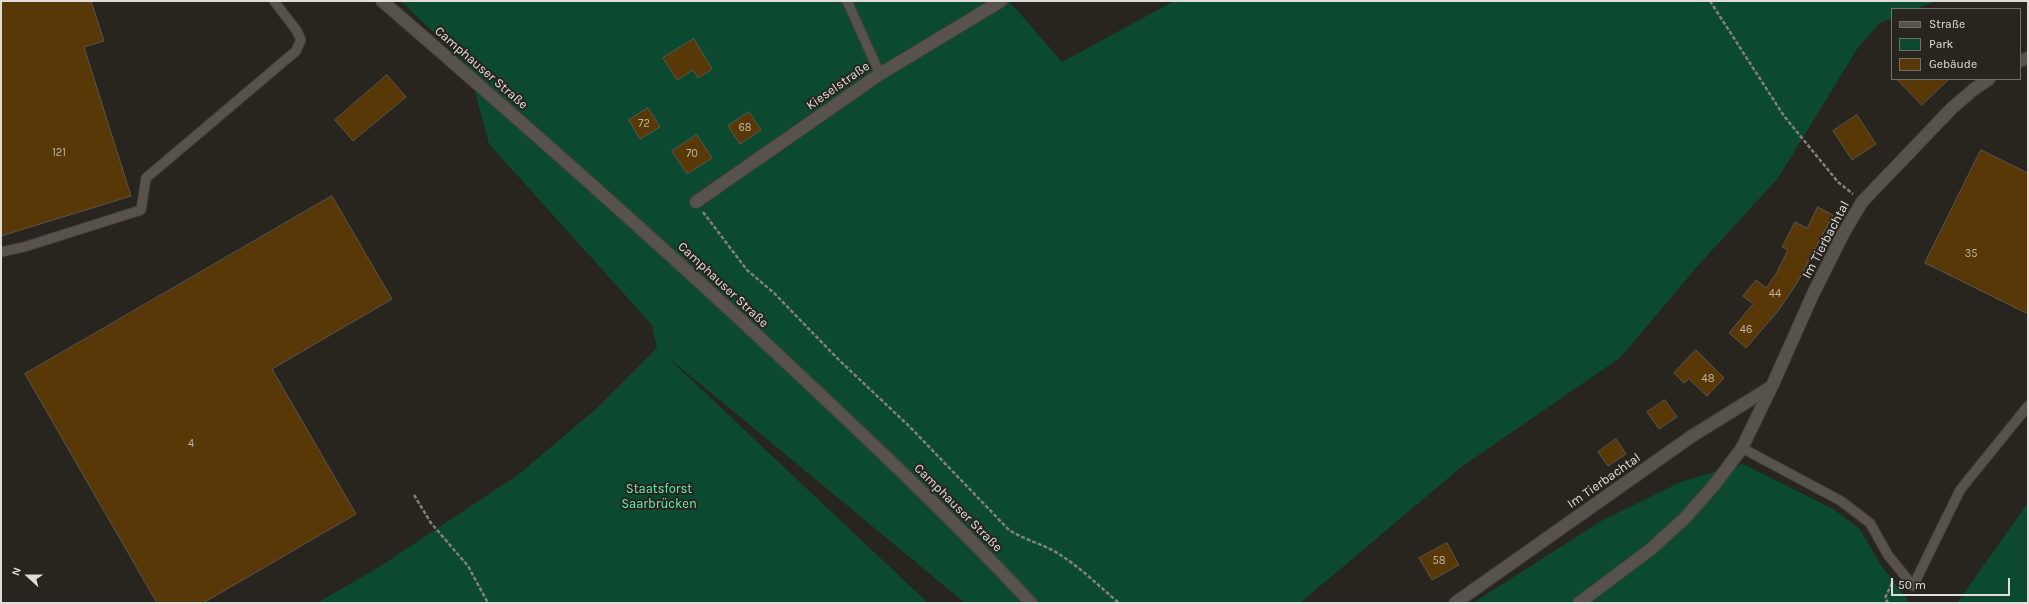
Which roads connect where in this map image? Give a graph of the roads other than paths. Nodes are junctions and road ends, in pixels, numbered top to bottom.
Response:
1 (274, 1) edge
2 (382, 1) edge
3 (847, 1) edge
4 (1001, 1) edge
5 (880, 74) junction
6 (1988, 80) edge
7 (696, 202) road end
8 (1, 252) edge
9 (1772, 386) junction
10 (2028, 406) edge
11 (1742, 448) junction
12 (1031, 603) edge
13 (1455, 603) edge
14 (1579, 603) edge

1 - 8 lane
2 - 12 street, Camphauser Straße
3 - 5 lane
4 - 5 street, Kieselstraße
5 - 7 street, Kieselstraße
6 - 9 street, Im Tierbachtal
9 - 11 street, Im Tierbachtal
9 - 13 street, Im Tierbachtal
10 - 11 lane
11 - 14 street, Im Tierbachtal

